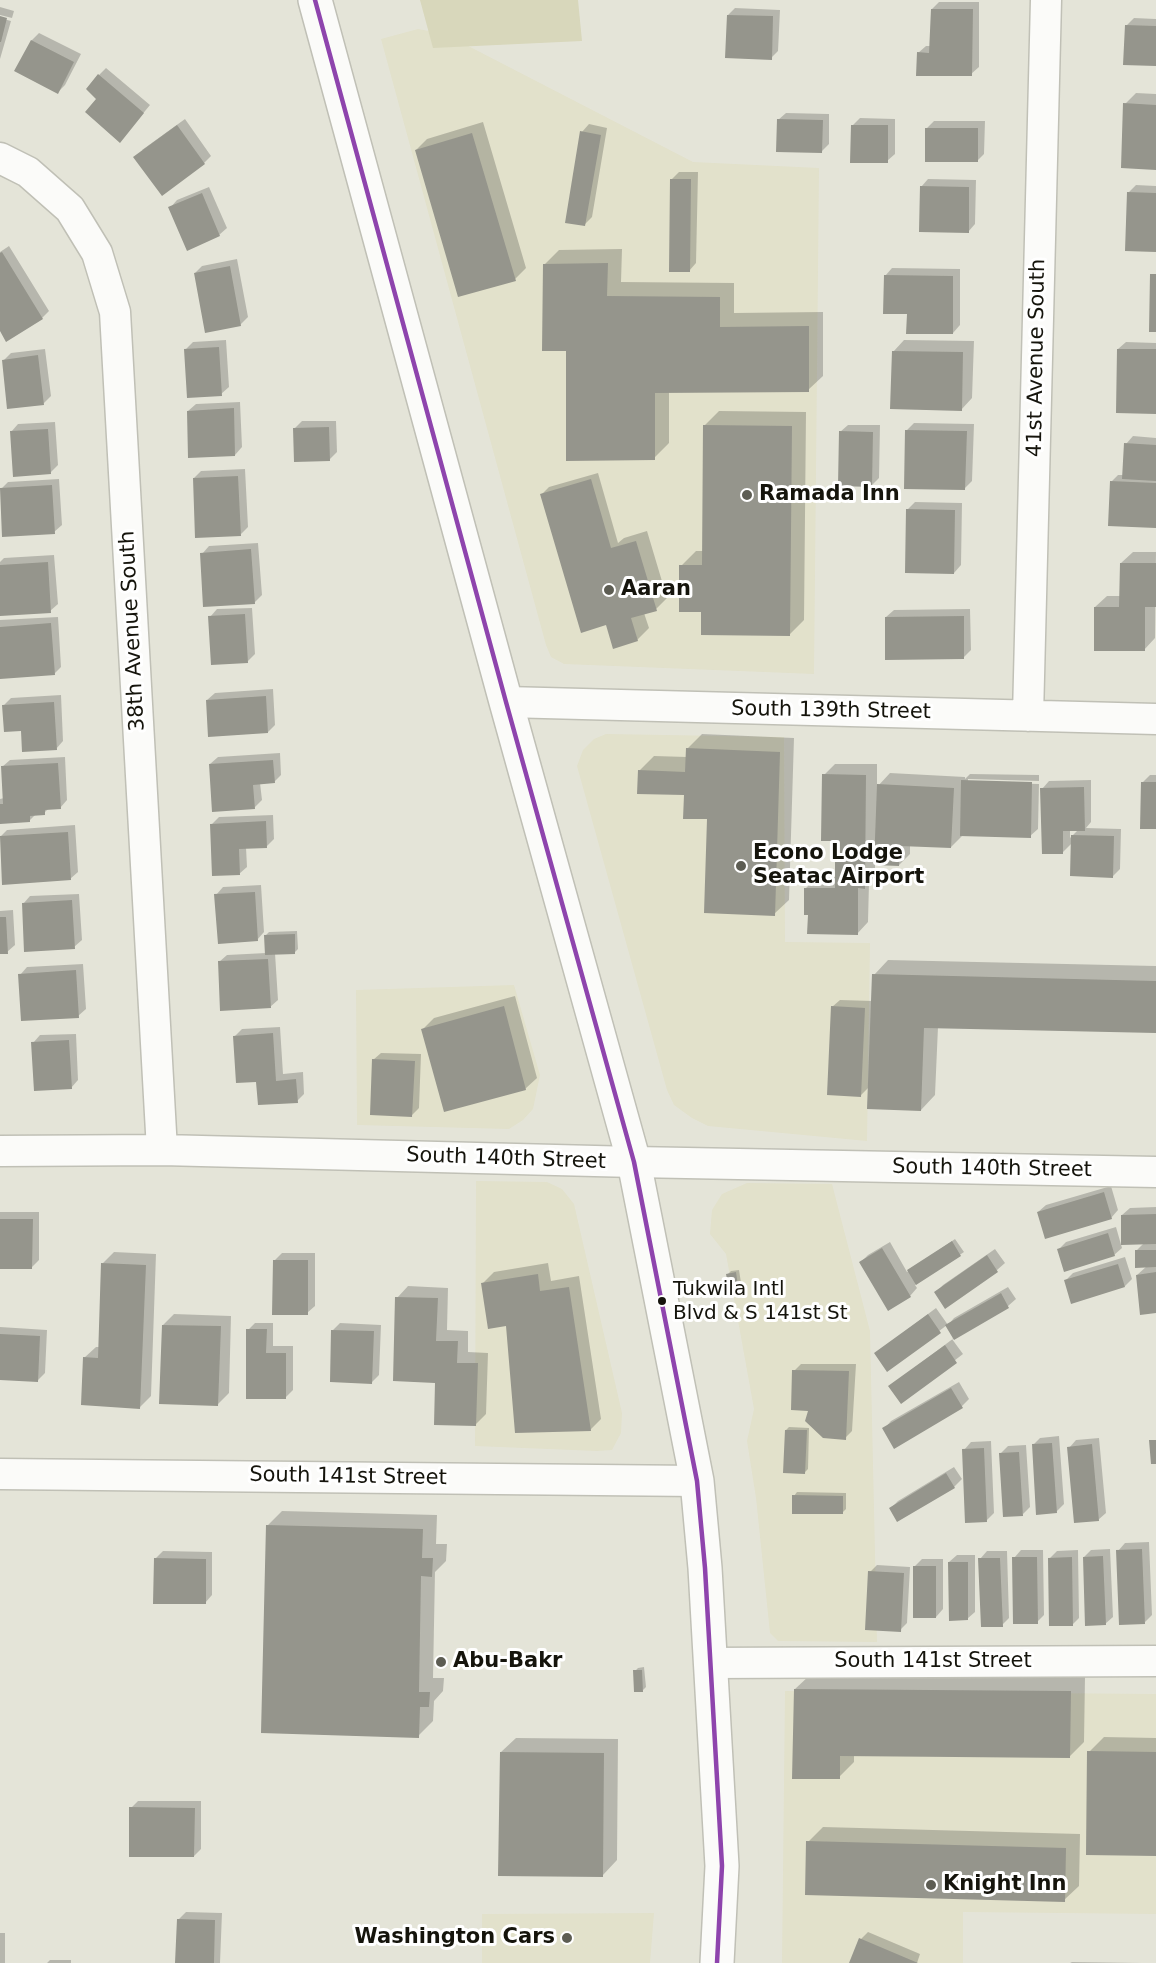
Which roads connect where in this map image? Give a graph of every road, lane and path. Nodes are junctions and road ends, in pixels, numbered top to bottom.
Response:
1 (315, 0) edge
2 (1047, 0) edge
3 (0, 158) edge
4 (506, 702) junction
5 (1028, 716) junction
6 (1156, 719) edge
7 (162, 1150) junction
8 (0, 1151) edge
9 (634, 1162) junction
10 (1156, 1172) edge
11 (0, 1474) edge
12 (697, 1481) junction
13 (1156, 1661) edge
14 (710, 1663) junction
15 (717, 1963) edge

1 - 4 main road
2 - 5 street, 41st Avenue South
3 - 7 street, 38th Avenue South
4 - 5 street, South 139th Street
4 - 9 main road
5 - 6 street, South 139th Street
7 - 8 street, South 140th Street
7 - 9 street, South 140th Street
9 - 10 street, South 140th Street
9 - 12 main road
11 - 12 street, South 141st Street
12 - 14 main road
13 - 14 street, South 141st Street
14 - 15 main road

